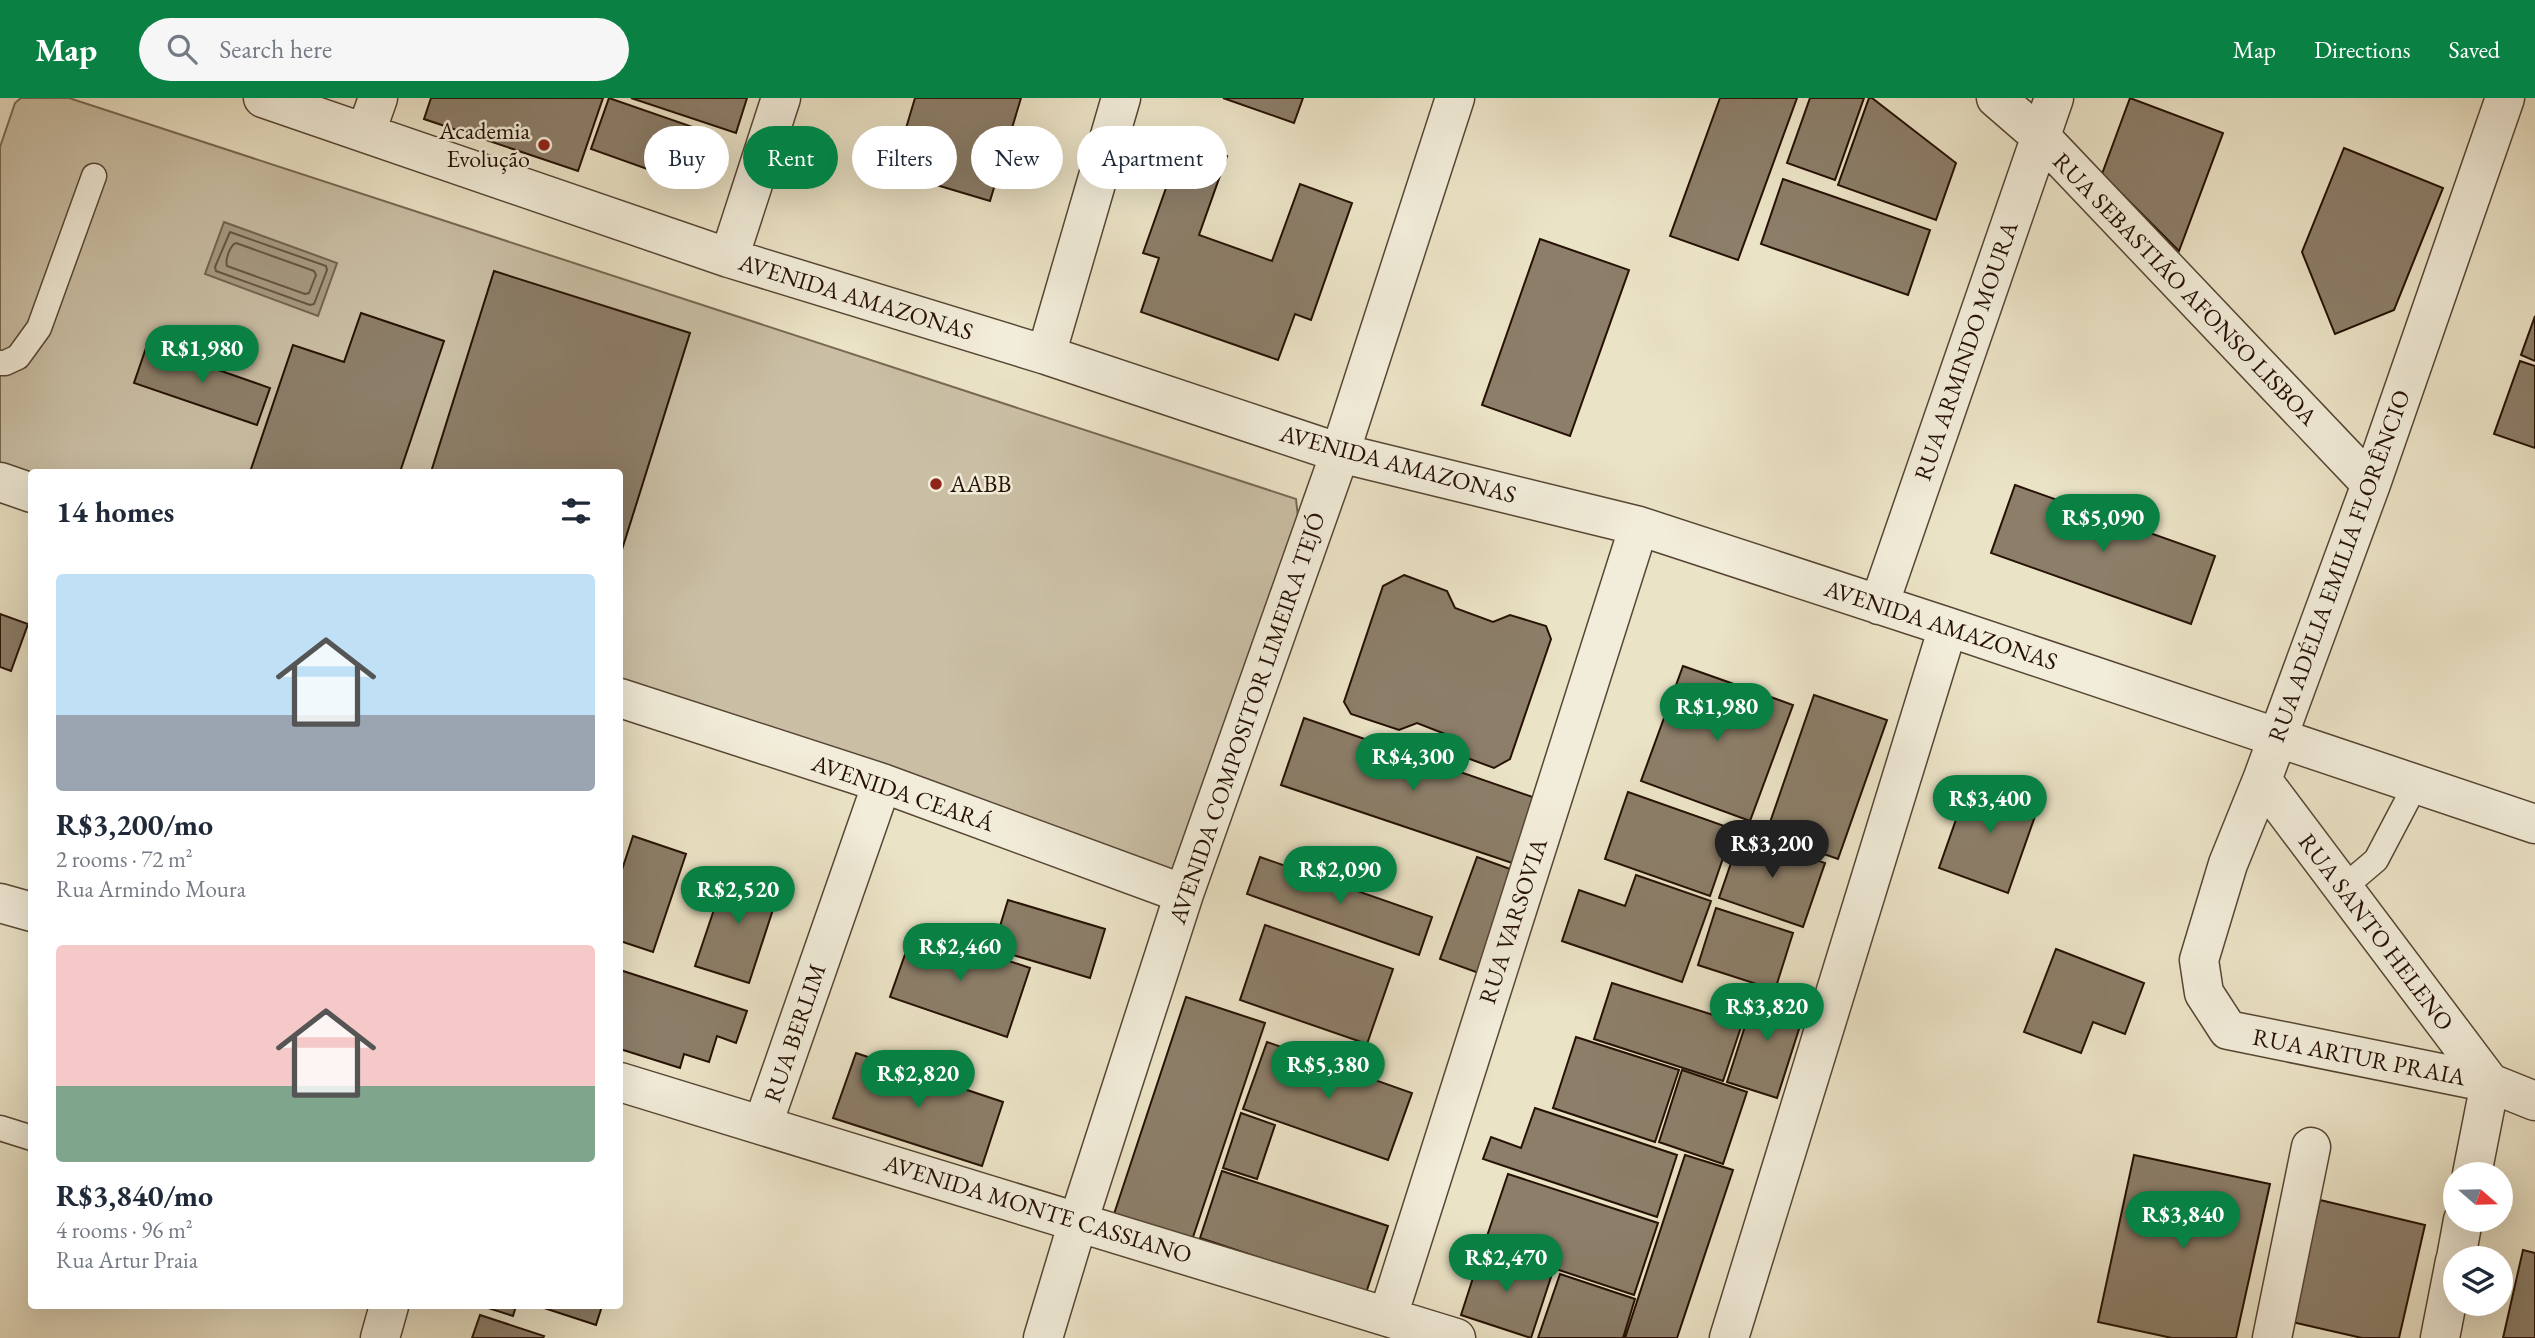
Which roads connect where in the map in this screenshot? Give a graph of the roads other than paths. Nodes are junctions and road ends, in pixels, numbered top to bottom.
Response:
1 (263, 98) edge
2 (781, 98) edge
3 (1121, 98) edge
4 (1455, 98) edge
5 (1996, 98) edge
6 (2054, 98) edge
7 (2505, 98) edge
8 (372, 115) edge
9 (2040, 137) junction
10 (94, 176) dead end
11 (729, 258) junction
12 (1046, 355) junction
13 (0, 363) edge
14 (1340, 453) junction
15 (0, 482) edge
16 (2371, 484) junction
17 (28, 492) edge
18 (1639, 526) junction
19 (1878, 605) junction
20 (1948, 626) junction
21 (623, 699) edge
22 (2276, 738) junction
23 (2262, 780) junction
24 (882, 783) junction
25 (2416, 784) junction
26 (2535, 824) edge
27 (2343, 888) junction
28 (1184, 894) junction
29 (0, 903) edge
30 (28, 911) edge
31 (2228, 1030) joint
32 (623, 1083) edge
33 (2490, 1083) junction
34 (2535, 1101) edge
35 (763, 1125) junction
36 (0, 1128) edge
37 (28, 1137) edge
38 (2311, 1147) dead end
39 (2474, 1162) edge
40 (1078, 1222) junction
41 (388, 1309) edge
42 (1388, 1316) junction
43 (2445, 1316) edge
44 (380, 1338) edge
45 (1043, 1338) edge
46 (1456, 1338) edge
47 (1729, 1338) edge
48 (2272, 1338) edge
49 (2440, 1338) edge

1 - 8 street, AVENIDA AMAZONAS
2 - 11 street
3 - 12 street
4 - 14 street, AVENIDA COMPOSITOR LIMEIRA TEJÓ
5 - 9 street, RUA SEBASTIÃO AFONSO LISBOA
6 - 9 street, RUA ARMINDO MOURA
7 - 16 street, RUA ADÉLIA EMILIA FLORÊNCIO
8 - 11 street, AVENIDA AMAZONAS
9 - 16 street, RUA SEBASTIÃO AFONSO LISBOA
9 - 19 street, RUA ARMINDO MOURA
10 - 13 lane
11 - 12 street, AVENIDA AMAZONAS
12 - 14 street, AVENIDA AMAZONAS
14 - 18 street, AVENIDA AMAZONAS
14 - 28 street, AVENIDA COMPOSITOR LIMEIRA TEJÓ
15 - 17 street
16 - 22 street, RUA ADÉLIA EMILIA FLORÊNCIO
18 - 19 street, AVENIDA AMAZONAS
18 - 42 street, RUA VARSOVIA
19 - 20 street, AVENIDA AMAZONAS
20 - 22 street, AVENIDA AMAZONAS
20 - 47 street
21 - 24 street, AVENIDA CEARÁ
22 - 23 street, RUA ADÉLIA EMILIA FLORÊNCIO
22 - 25 street, AVENIDA AMAZONAS
23 - 27 street, RUA SANTO HELENO
23 - 31 street, RUA ADÉLIA EMILIA FLORÊNCIO
24 - 28 street, AVENIDA CEARÁ
24 - 35 street, RUA BERLIM
25 - 26 street, AVENIDA AMAZONAS
25 - 27 lane
27 - 33 street, RUA SANTO HELENO
28 - 40 street, AVENIDA COMPOSITOR LIMEIRA TEJÓ
29 - 30 street
31 - 33 street, RUA ARTUR PRAIA
32 - 35 street, AVENIDA MONTE CASSIANO
33 - 34 street, RUA ARTUR PRAIA
33 - 39 street
35 - 40 street, AVENIDA MONTE CASSIANO
36 - 37 lane
38 - 48 street
40 - 42 street, AVENIDA MONTE CASSIANO
40 - 45 street, AVENIDA COMPOSITOR LIMEIRA TEJÓ
41 - 44 street
42 - 46 street, AVENIDA MONTE CASSIANO
43 - 49 street

